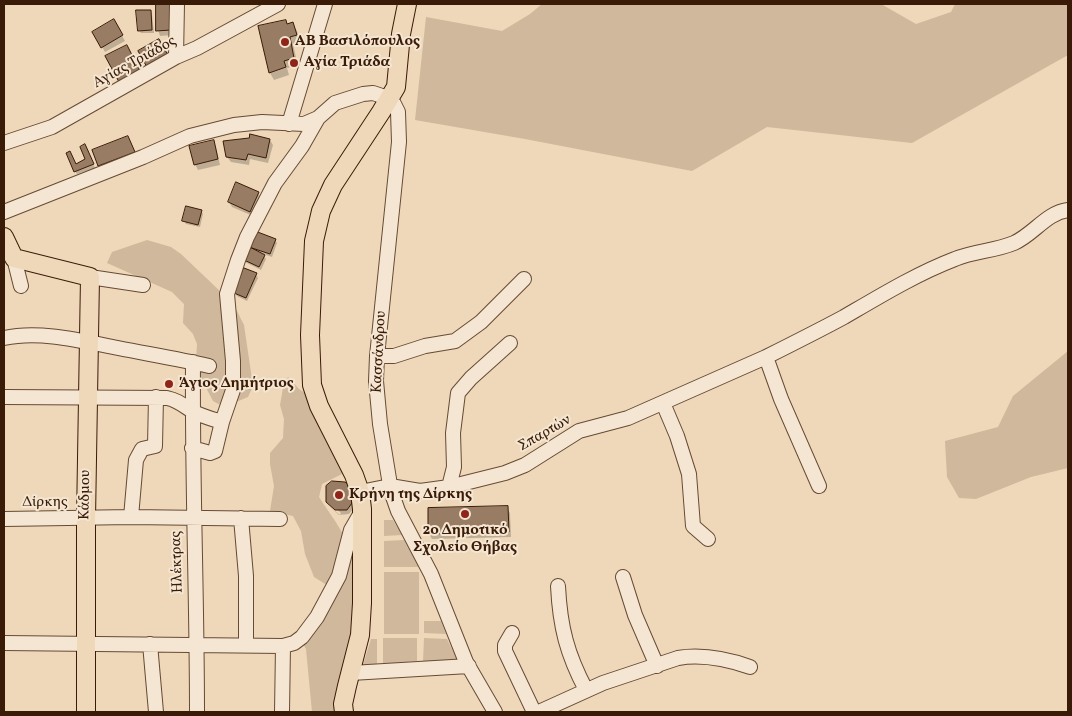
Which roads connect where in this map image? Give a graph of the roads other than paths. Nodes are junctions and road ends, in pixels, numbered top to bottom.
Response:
1 (177, 4) edge
2 (278, 4) edge
3 (325, 4) edge
4 (407, 4) edge
5 (176, 57) junction
6 (394, 106) junction
7 (318, 118) junction
8 (289, 124) junction
9 (4, 143) edge
10 (1068, 210) edge
11 (4, 212) edge
12 (4, 237) edge
13 (14, 258) junction
14 (90, 278) junction
15 (524, 279) dead end
16 (143, 285) dead end
17 (21, 286) dead end
18 (4, 338) edge
19 (89, 342) junction
20 (510, 343) dead end
21 (377, 356) junction
22 (766, 357) junction
23 (193, 362) junction
24 (208, 366) dead end
25 (4, 397) edge
26 (156, 397) junction
27 (87, 398) junction
28 (663, 403) junction
29 (192, 411) junction
30 (222, 422) junction
31 (192, 448) junction
32 (390, 486) junction
33 (819, 486) dead end
34 (449, 487) junction
35 (361, 501) junction
36 (131, 518) junction
37 (193, 518) junction
38 (241, 518) junction
39 (4, 519) edge
40 (86, 519) junction
41 (280, 519) dead end
42 (708, 539) dead end
43 (623, 577) dead end
44 (558, 586) dead end
45 (512, 633) dead end
46 (4, 643) edge
47 (85, 644) junction
48 (150, 644) junction
49 (197, 645) junction
50 (246, 645) junction
51 (283, 646) junction
52 (469, 666) junction
53 (657, 666) junction
54 (750, 667) dead end
55 (351, 673) junction
56 (586, 690) junction
57 (86, 712) edge
58 (156, 712) edge
59 (196, 712) edge
60 (282, 712) edge
61 (344, 712) edge
62 (495, 712) edge
63 (534, 712) edge
64 (540, 712) edge

1 - 5 street
2 - 5 street, Αγίας Τριάδος
3 - 8 street
4 - 6 main road, Κασσάνδρου
5 - 9 street, Αγίας Τριάδος
6 - 7 street
6 - 21 street, Κασσάνδρου
6 - 35 main road
7 - 8 street
7 - 30 street
8 - 11 street
10 - 22 street, Σπαρτών
12 - 13 main road
13 - 14 main road
13 - 17 street
14 - 16 street
14 - 19 main road, Κάδμου
15 - 21 street
18 - 19 street
19 - 23 street
19 - 27 main road, Κάδμου
20 - 34 street
21 - 32 street, Κασσάνδρου
22 - 28 street, Σπαρτών
22 - 33 street
23 - 24 street
23 - 29 street, Ηλέκτρας
25 - 27 street
26 - 27 street
26 - 29 street
26 - 36 street
27 - 40 main road, Κάδμου
28 - 34 street, Σπαρτών
28 - 42 street
29 - 30 street
29 - 31 street, Ηλέκτρας
30 - 31 street
31 - 37 street, Ηλέκτρας
32 - 34 street, Σπαρτών
32 - 35 street
32 - 52 street, Κασσάνδρου
35 - 51 street
35 - 55 main road
36 - 37 street, Δίρκης
36 - 40 street, Δίρκης
37 - 38 street, Δίρκης
37 - 49 street, Ηλέκτρας
38 - 41 street, Δίρκης
38 - 50 street
39 - 40 street, Δίρκης
40 - 47 main road, Κάδμου
43 - 53 street
44 - 56 street
45 - 63 street
46 - 47 street
47 - 48 street
47 - 57 main road, Κάδμου
48 - 49 street
48 - 58 street
49 - 50 street
49 - 59 street, Ηλέκτρας
50 - 51 street
51 - 60 street
52 - 55 street
52 - 62 street, Κασσάνδρου
53 - 54 street
53 - 56 street
55 - 61 main road
56 - 64 street

